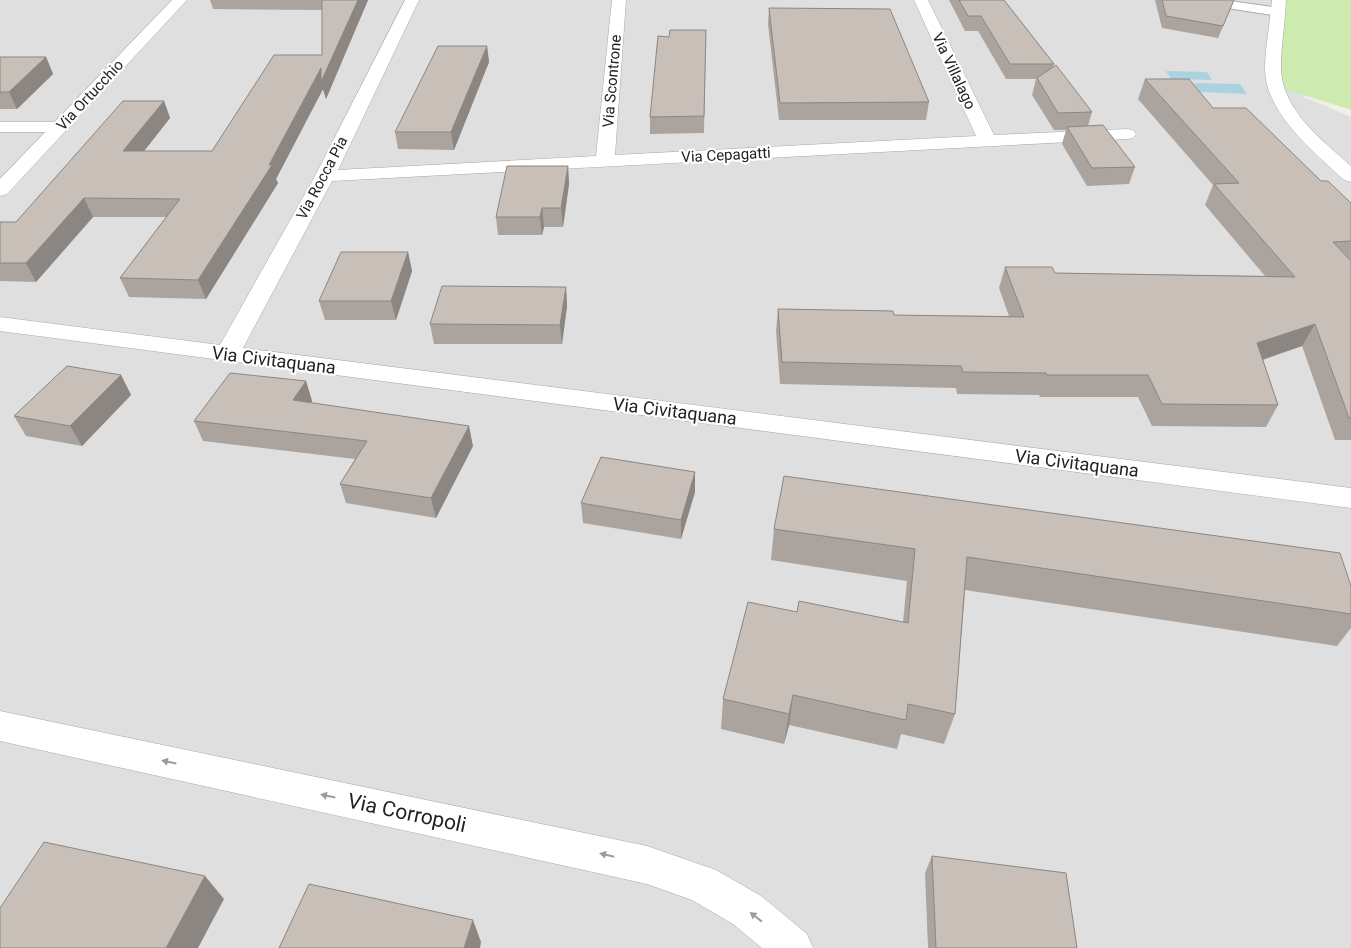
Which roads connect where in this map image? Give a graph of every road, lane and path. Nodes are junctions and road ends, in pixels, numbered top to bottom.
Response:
1 (180, 0) edge
2 (412, 0) edge
3 (619, 0) edge
4 (921, 0) edge
5 (1200, 0) edge
6 (1279, 6) edge
7 (0, 127) edge
8 (60, 127) junction
9 (1128, 134) dead end
10 (987, 141) junction
11 (605, 162) junction
12 (325, 176) junction
13 (1351, 176) edge
14 (0, 190) edge
15 (0, 324) edge
16 (227, 354) junction
17 (1351, 498) edge
18 (0, 726) edge
19 (793, 948) edge

1 - 8 street, Via Ortucchio
2 - 12 street, Via Rocca Pia
3 - 11 street, Via Scontrone
4 - 10 street, Via Villalago
5 - 6 lane
6 - 13 street
7 - 8 street
8 - 14 street, Via Ortucchio
9 - 10 street, Via Cepagatti
10 - 11 street, Via Cepagatti
11 - 12 street, Via Cepagatti
12 - 16 street, Via Rocca Pia
15 - 16 street, Via Civitaquana
16 - 17 street, Via Civitaquana
19 -> 18 street, Via Corropoli

